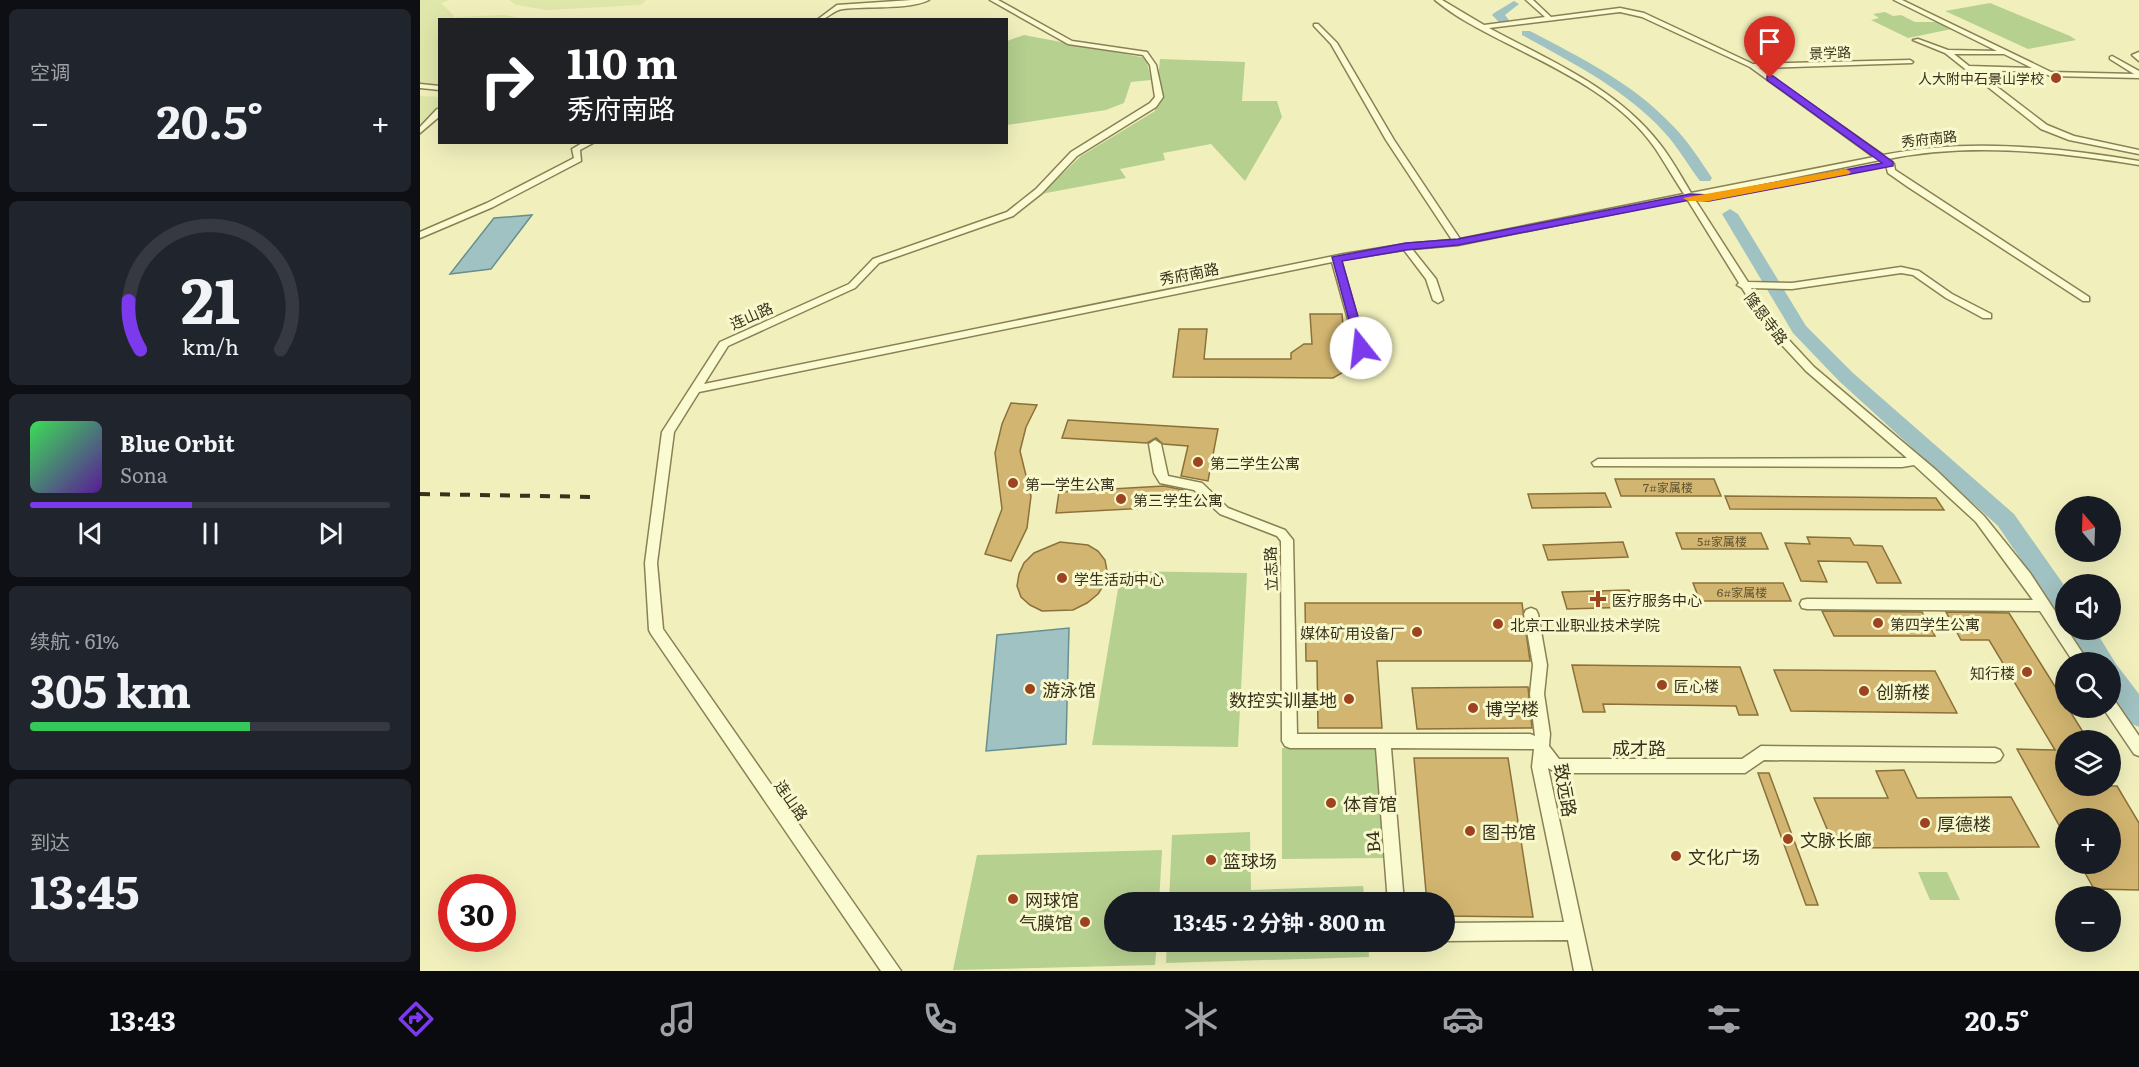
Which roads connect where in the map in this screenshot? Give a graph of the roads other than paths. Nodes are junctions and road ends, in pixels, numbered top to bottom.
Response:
1 (926, 0) edge
2 (993, 0) edge
3 (1438, 0) edge
4 (1529, 0) edge
5 (1897, 0) edge
6 (1630, 11) junction
7 (823, 18) edge
8 (1549, 18) junction
9 (1316, 25) dead end
10 (1486, 28) junction
11 (1916, 40) dead end
12 (1947, 52) junction
13 (2006, 53) junction
14 (2112, 58) dead end
15 (1910, 62) dead end
16 (1752, 66) junction
17 (1966, 68) junction
18 (2042, 70) junction
19 (2139, 75) edge
20 (420, 86) edge
21 (438, 88) edge
22 (438, 113) edge
23 (420, 131) edge
24 (587, 144) edge
25 (2138, 153) edge
26 (1881, 158) junction
27 (1890, 164) junction
28 (2139, 165) edge
29 (1690, 197) junction
30 (420, 235) edge
31 (1458, 242) junction
32 (1406, 247) junction
33 (1336, 259) junction
34 (1747, 285) junction
35 (2086, 299) dead end
36 (1438, 300) dead end
37 (1987, 316) dead end
38 (1361, 348) dead end
39 (696, 389) junction
40 (1155, 444) dead end
41 (1916, 460) junction
42 (1598, 463) dead end
43 (1807, 604) dead end
44 (2045, 606) junction
45 (1531, 614) dead end
46 (2075, 652) edge
47 (2118, 718) edge
48 (1383, 741) junction
49 (1540, 744) junction
50 (2139, 749) edge
51 (1995, 755) dead end
52 (1395, 892) edge
53 (1574, 931) junction
54 (1455, 932) edge
55 (892, 971) edge
56 (1582, 971) edge

1 - 7 street
2 - 39 street, 连山路
3 - 10 street, 隆恩寺路
4 - 8 street
5 - 13 street
6 - 8 street
6 - 10 street
6 - 16 street
8 - 10 street
9 - 31 street
10 - 29 street, 隆恩寺路
11 - 12 street
12 - 13 street
12 - 17 street
13 - 18 street
14 - 19 street
15 - 16 street, 景学路
16 - 26 street
17 - 18 street
17 - 25 street
18 - 19 street
20 - 21 street
22 - 23 street
24 - 30 street
26 - 27 street
26 - 28 street, 秀府南路
26 - 29 street, 秀府南路
27 - 28 street, 秀府南路
27 - 29 street, 秀府南路
27 - 35 street
29 - 31 street, 秀府南路
29 - 34 street, 隆恩寺路
31 - 32 street, 秀府南路
32 - 33 street, 秀府南路
32 - 36 street
33 - 38 street
33 - 39 street, 秀府南路
34 - 37 street
34 - 41 street, 隆恩寺路
39 - 55 street, 连山路
40 - 48 street, 立志路
41 - 42 street
41 - 44 street, 隆恩寺路
43 - 44 street
44 - 46 street, 隆恩寺路
45 - 49 street, 致远路
47 - 50 street
48 - 49 street
48 - 52 street, B4
49 - 51 street, 成才路
49 - 53 street, 致远路
53 - 54 street
53 - 56 street, 致远路

